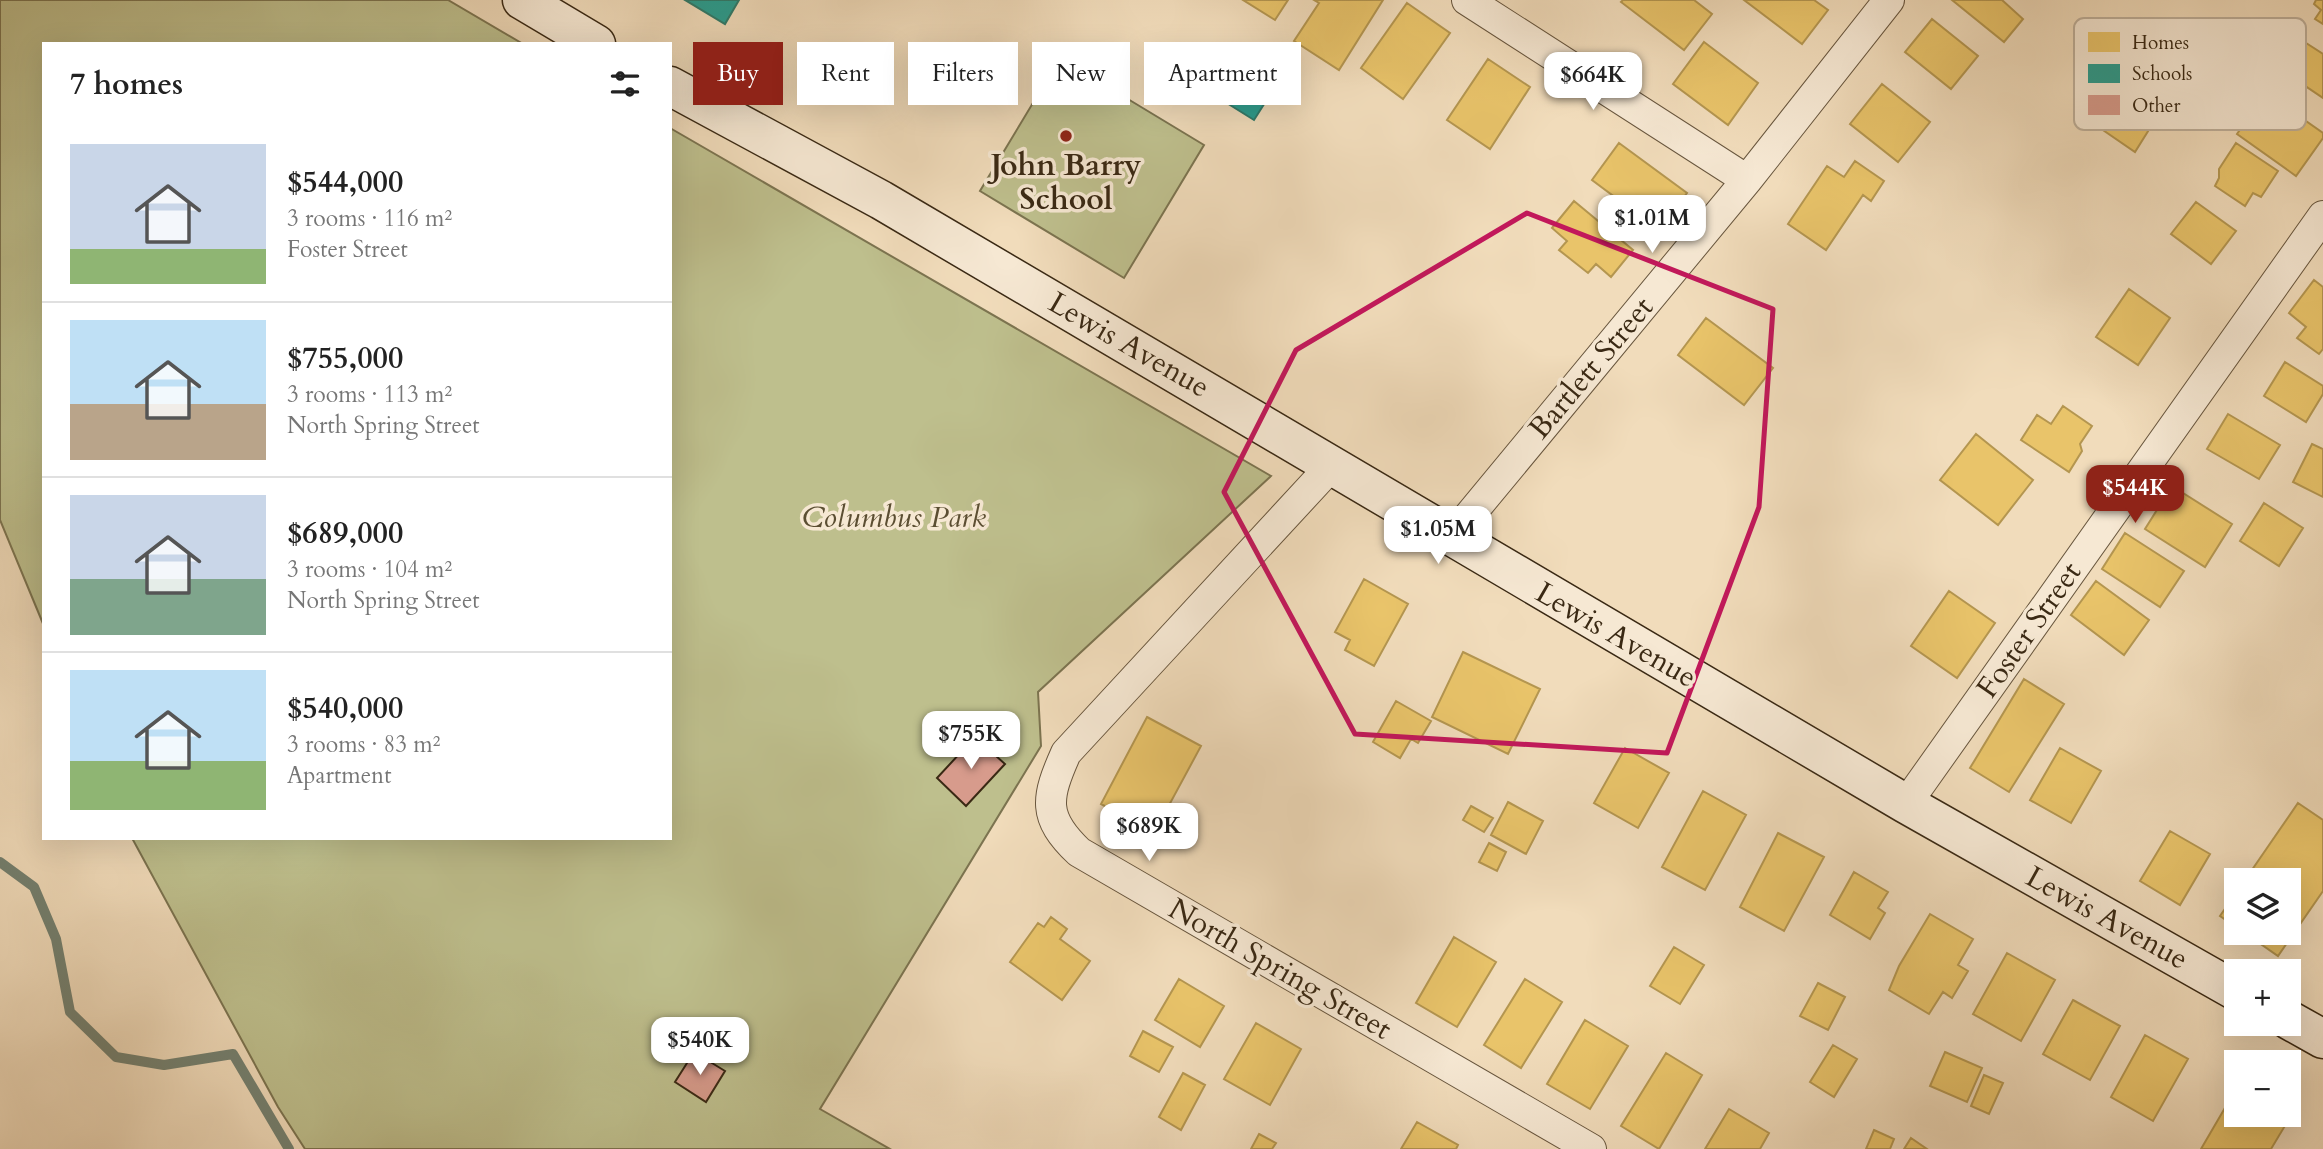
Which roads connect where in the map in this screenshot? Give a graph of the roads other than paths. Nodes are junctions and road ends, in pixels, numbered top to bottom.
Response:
1 (522, 0) edge
2 (1466, 0) edge
3 (1889, 0) edge
4 (593, 42) edge
5 (672, 87) edge
6 (1747, 180) junction
7 (2323, 216) edge
8 (1333, 464) junction
9 (1450, 538) junction
10 (1906, 804) junction
11 (2224, 984) edge
12 (2301, 1027) edge
13 (2323, 1039) edge
14 (1591, 1149) edge

1 - 4 main road
2 - 6 street
3 - 6 street, Bartlett Street
5 - 8 main road, Lewis Avenue
6 - 9 street, Bartlett Street
7 - 10 street, Foster Street
8 - 9 main road, Lewis Avenue
8 - 14 street, North Spring Street
9 - 10 main road, Lewis Avenue
10 - 11 main road, Lewis Avenue
12 - 13 main road

